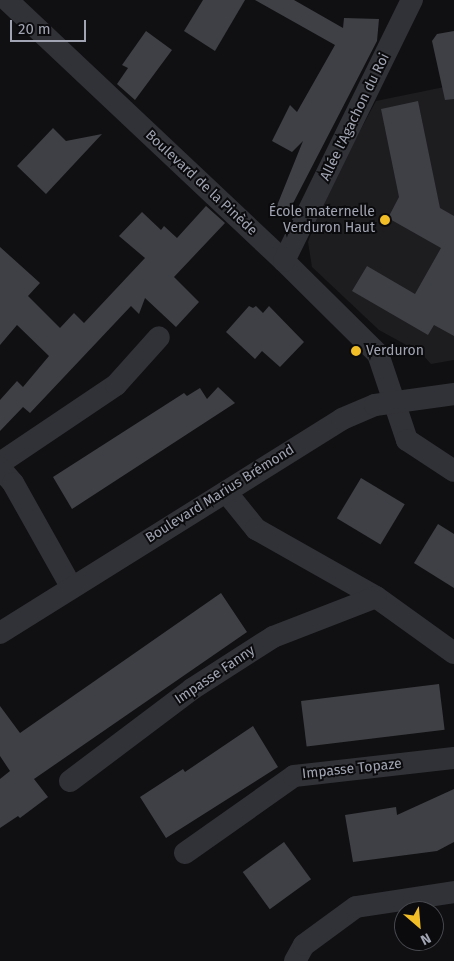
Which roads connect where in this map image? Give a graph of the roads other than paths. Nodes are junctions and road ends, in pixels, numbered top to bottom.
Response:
1 (7, 0) edge
2 (412, 0) edge
3 (284, 261) junction
4 (158, 337) dead end
5 (454, 394) edge
6 (393, 402) junction
7 (0, 463) edge
8 (0, 468) edge
9 (454, 471) edge
10 (226, 492) junction
11 (72, 588) junction
12 (376, 597) junction
13 (0, 633) edge
14 (454, 653) edge
15 (454, 758) edge
16 (70, 780) dead end
17 (185, 853) dead end
18 (454, 892) edge
19 (296, 961) edge

1 - 3 street, Boulevard de la Pinède
2 - 3 street, Allée l'Agachon du Roi
3 - 6 street, Boulevard de la Pinède
4 - 7 street
5 - 6 street, Boulevard Marius Brémond
6 - 9 street, Boulevard de la Pinède
6 - 10 street, Boulevard Marius Brémond
8 - 11 street
10 - 11 street, Boulevard Marius Brémond
10 - 12 street
11 - 13 street, Boulevard Marius Brémond
12 - 14 street
12 - 16 street, Impasse Fanny
15 - 17 street, Impasse Topaze
18 - 19 street

